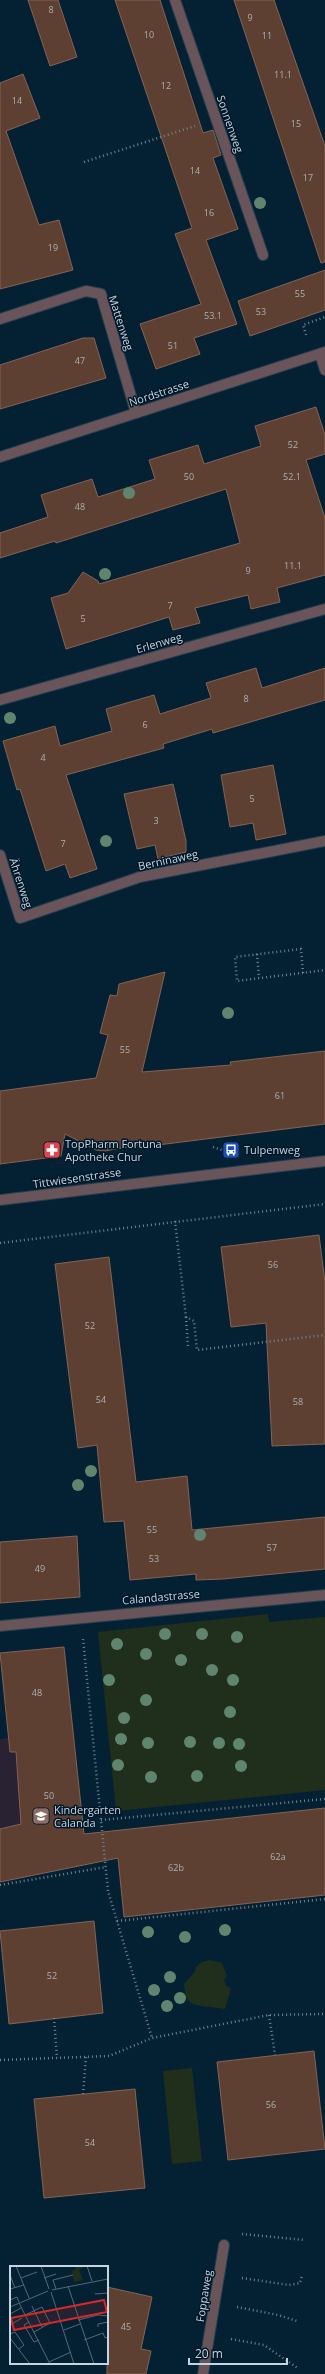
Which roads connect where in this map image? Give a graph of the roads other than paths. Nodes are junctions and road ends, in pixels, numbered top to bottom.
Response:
1 (175, 0) edge
2 (263, 255) dead end
3 (0, 319) edge
4 (322, 353) edge
5 (325, 370) edge
6 (136, 413) junction
7 (0, 457) edge
8 (325, 609) edge
9 (0, 700) edge
10 (325, 841) edge
11 (0, 855) edge
12 (20, 918) joint
13 (325, 1161) edge
14 (0, 1200) edge
15 (325, 1595) edge
16 (0, 1626) edge
17 (224, 2245) road end
18 (203, 2374) edge

1 - 2 street, Sonnenweg
3 - 6 street, Mattenweg
4 - 5 street
4 - 6 street, Nordstrasse
6 - 7 street, Nordstrasse
8 - 9 street, Erlenweg
10 - 12 street, Berninaweg
11 - 12 street, Ährenweg
13 - 14 street, Tittwiesenstrasse
15 - 16 street, Calandastrasse
17 - 18 street, Foppaweg

